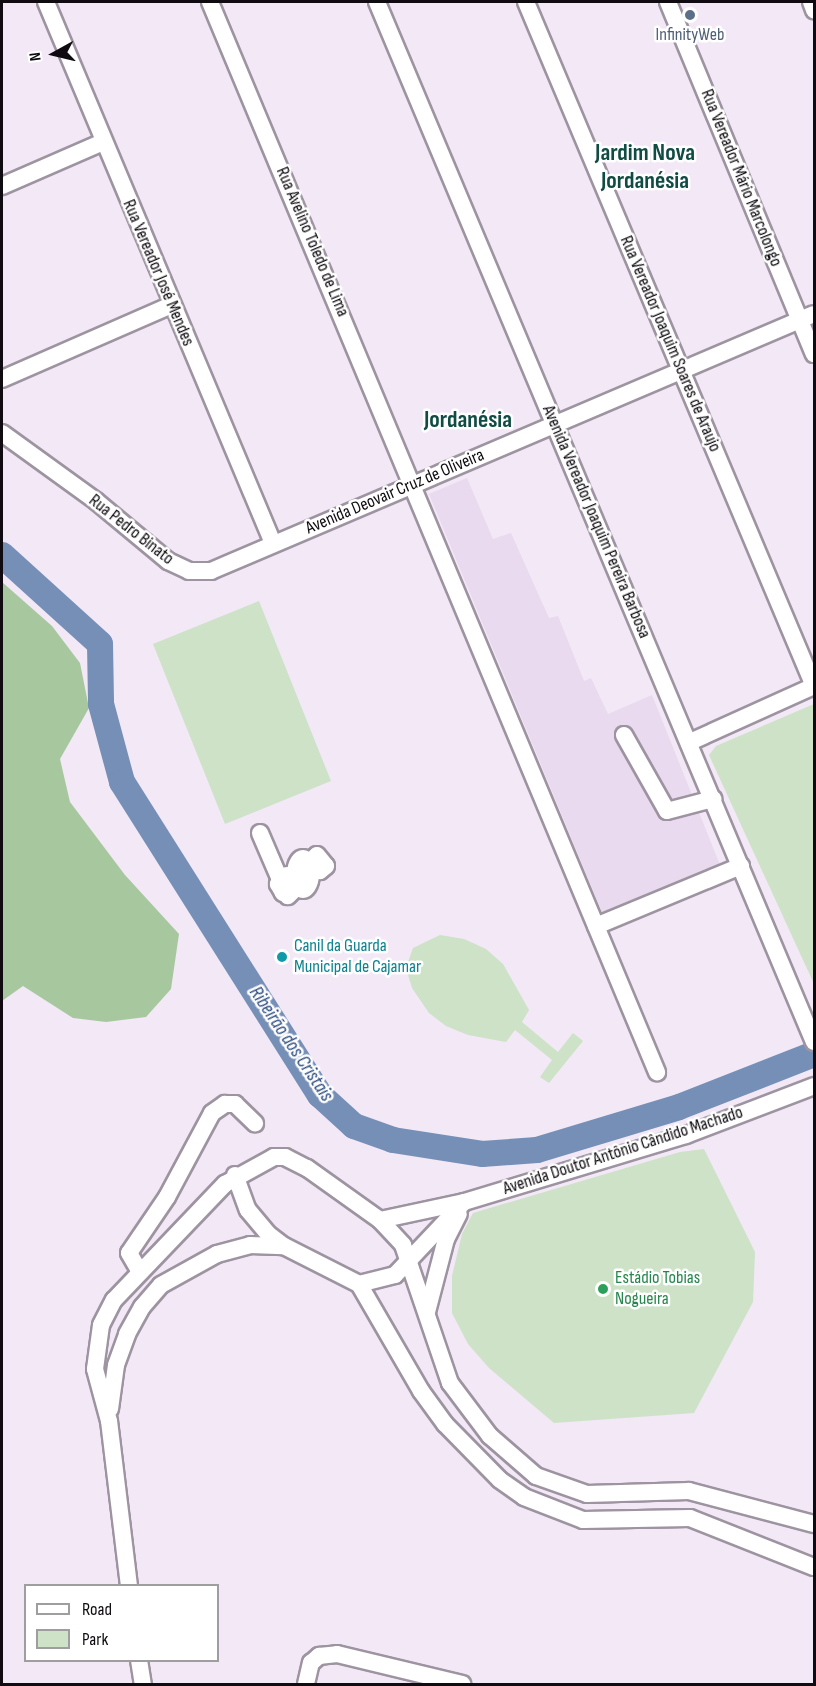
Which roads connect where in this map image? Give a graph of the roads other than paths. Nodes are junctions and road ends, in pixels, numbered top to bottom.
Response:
1 (46, 2) edge
2 (210, 2) edge
3 (377, 2) edge
4 (526, 2) edge
5 (668, 2) edge
6 (811, 2) edge
7 (814, 10) edge
8 (103, 142) junction
9 (2, 186) edge
10 (171, 305) junction
11 (807, 317) edge
12 (814, 354) edge
13 (681, 369) junction
14 (2, 379) edge
15 (554, 425) junction
16 (2, 433) edge
17 (412, 484) junction
18 (273, 543) junction
19 (814, 686) edge
20 (624, 735) dead end
21 (690, 742) junction
22 (714, 799) junction
23 (260, 832) dead end
24 (333, 866) dead end
25 (741, 866) junction
26 (596, 926) junction
27 (808, 1009) edge
28 (814, 1041) edge
29 (657, 1072) dead end
30 (814, 1086) edge
31 (255, 1123) dead end
32 (235, 1175) junction
33 (463, 1204) junction
34 (380, 1220) junction
35 (284, 1246) junction
36 (409, 1257) junction
37 (140, 1272) junction
38 (359, 1284) junction
39 (426, 1316) junction
40 (109, 1421) junction
41 (814, 1524) edge
42 (814, 1567) edge
43 (129, 1584) edge
44 (139, 1662) edge
45 (143, 1684) edge
46 (306, 1684) edge
47 (462, 1684) edge

1 - 8 street, Rua Vereador José Mendes
2 - 17 street, Rua Avelino Toledo de Lima
3 - 15 street, Avenida Vereador Joaquim Pereira Barbosa
4 - 13 street, Rua Vereador Joaquim Soares de Araujo
5 - 11 street, Rua Vereador Mário Marcolongo
6 - 7 street
8 - 9 street
8 - 10 street, Rua Vereador José Mendes
10 - 14 street
10 - 18 street, Rua Vereador José Mendes
11 - 12 street, Rua Vereador Mário Marcolongo
11 - 13 street, Avenida Deovair Cruz de Oliveira
13 - 15 street, Avenida Deovair Cruz de Oliveira
13 - 19 street, Rua Vereador Joaquim Soares de Araujo
15 - 17 street, Avenida Deovair Cruz de Oliveira
15 - 21 street, Avenida Vereador Joaquim Pereira Barbosa
16 - 18 street, Rua Pedro Binato
17 - 18 street, Avenida Deovair Cruz de Oliveira
17 - 26 street, Rua Avelino Toledo de Lima
19 - 21 street
20 - 22 street
21 - 22 street, Avenida Vereador Joaquim Pereira Barbosa
22 - 25 street, Avenida Vereador Joaquim Pereira Barbosa
23 - 24 street
25 - 26 street
25 - 27 street, Avenida Vereador Joaquim Pereira Barbosa
26 - 29 street, Rua Avelino Toledo de Lima
27 - 28 street, Avenida Vereador Joaquim Pereira Barbosa
30 - 33 street, Avenida Doutor Antônio Cândido Machado
31 - 37 street
32 - 34 street
32 - 35 street
32 - 37 street
33 - 34 street, Avenida Doutor Antônio Cândido Machado
33 - 36 street, Avenida Doutor Antônio Cândido Machado
33 - 39 street
34 - 36 street
35 - 38 street
35 - 40 street
36 - 38 street, Avenida Doutor Antônio Cândido Machado
36 - 39 street
37 - 40 street
38 - 42 street
39 - 41 street
40 - 43 street
44 - 45 street
46 - 47 street

